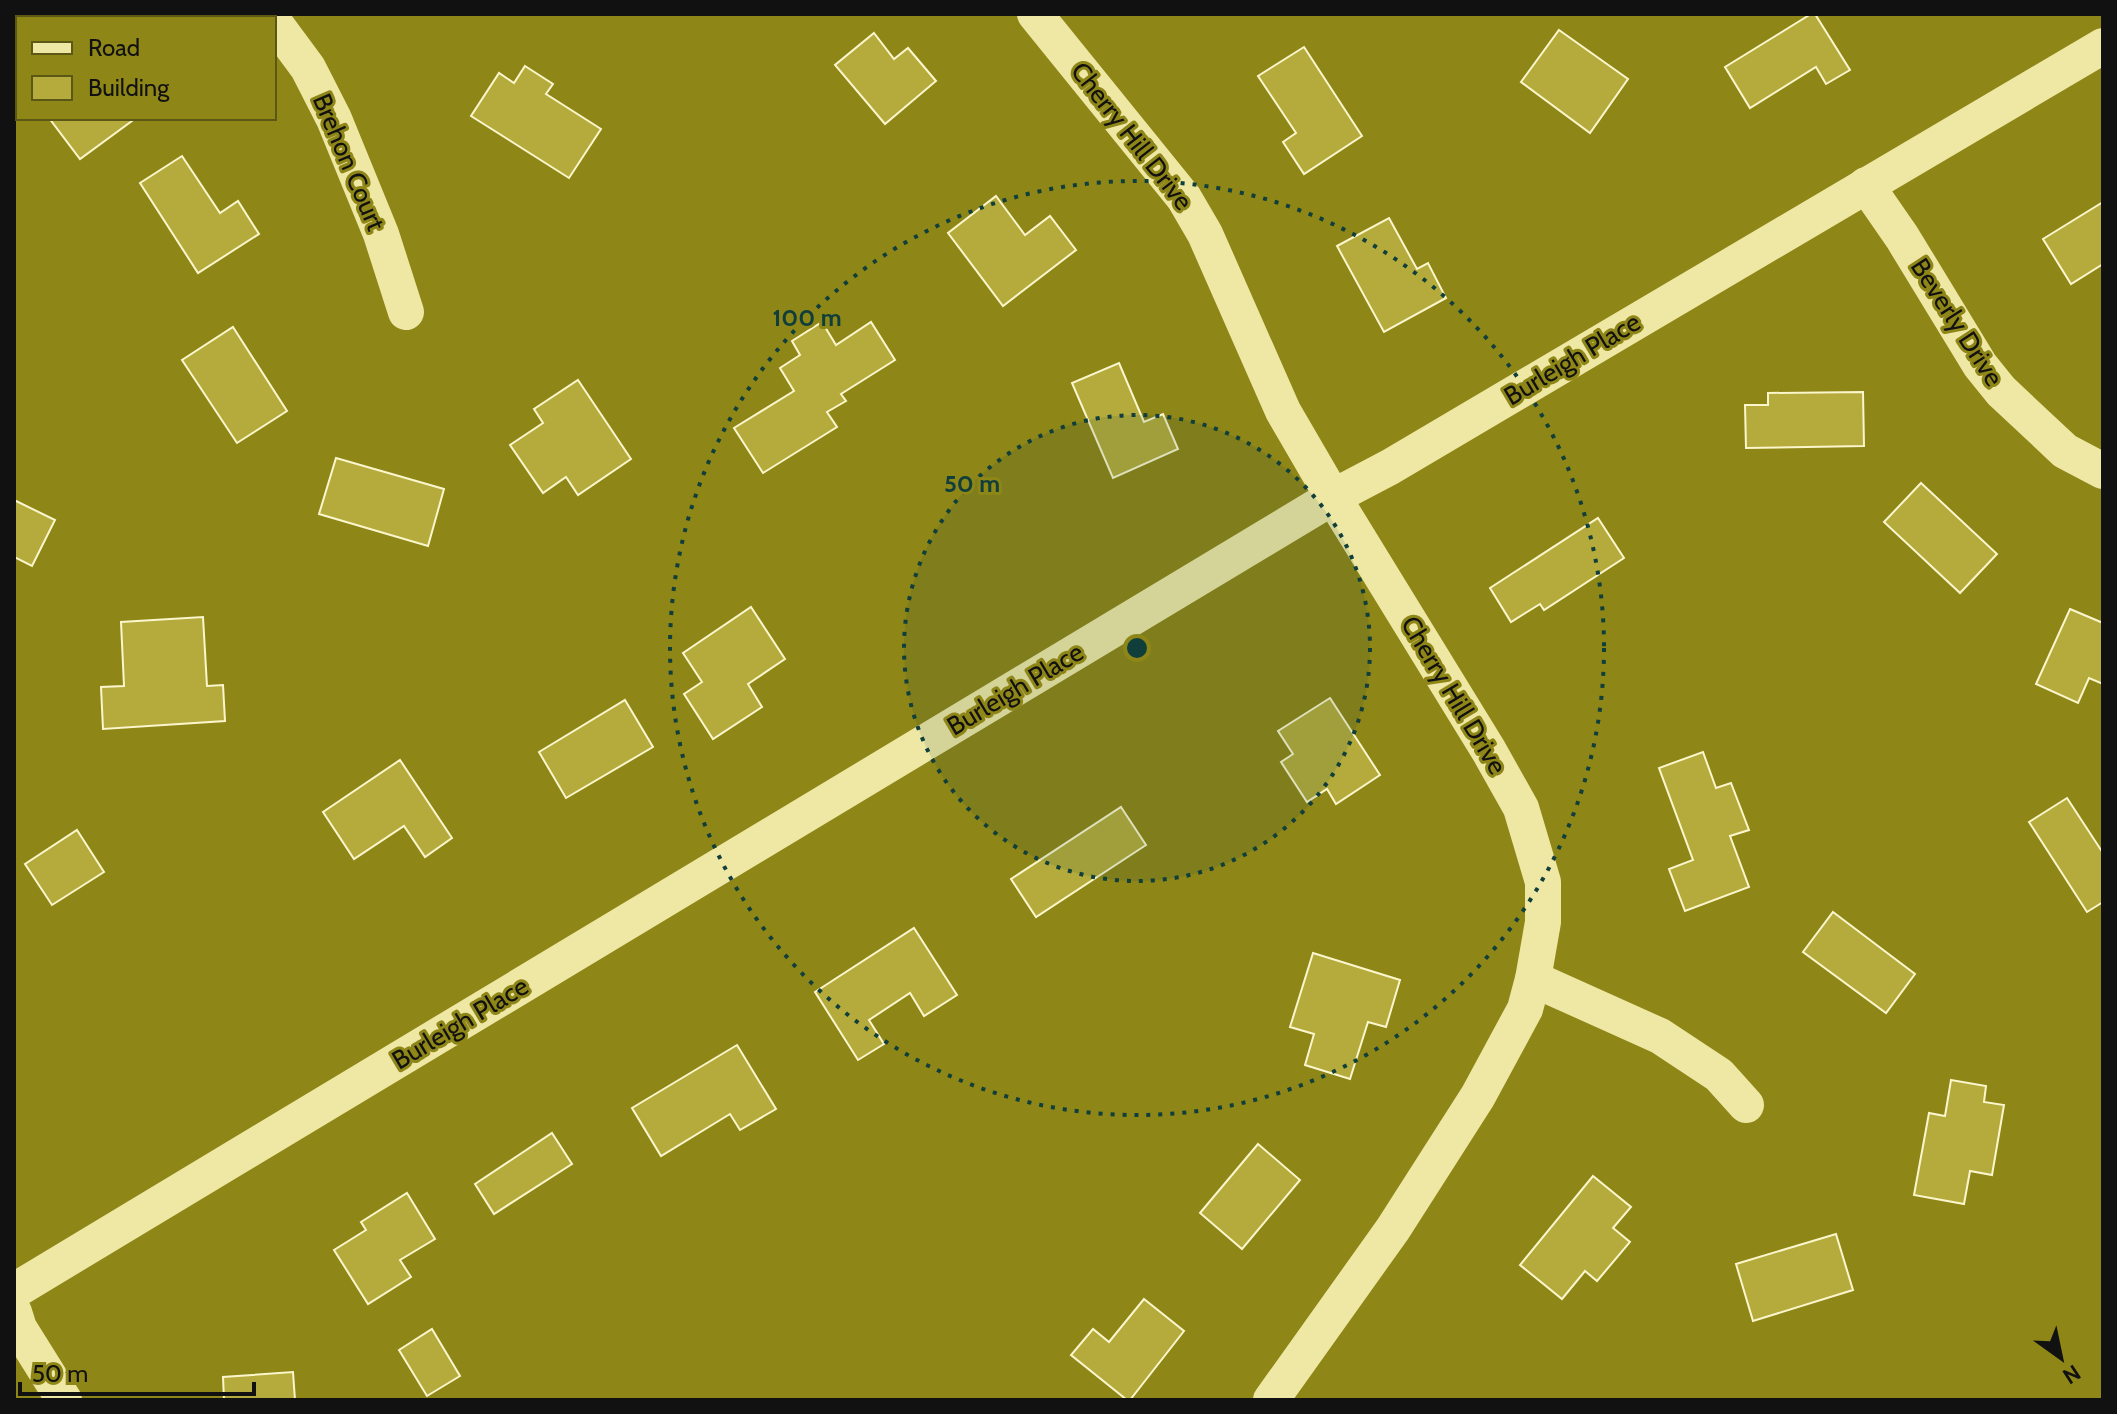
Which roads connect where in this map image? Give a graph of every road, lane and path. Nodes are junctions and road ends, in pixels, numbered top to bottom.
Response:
1 (1035, 14) edge
2 (276, 25) edge
3 (2103, 46) edge
4 (1866, 185) junction
5 (406, 312) dead end
6 (2103, 471) edge
7 (1333, 497) junction
8 (1533, 979) junction
9 (1746, 1105) dead end
10 (14, 1291) edge
11 (14, 1312) edge
12 (64, 1400) edge
13 (1271, 1400) edge

1 - 7 street, Cherry Hill Drive
2 - 5 street, Brehon Court
3 - 4 street, Burleigh Place
4 - 6 street, Beverly Drive
4 - 7 street, Burleigh Place
7 - 8 street, Cherry Hill Drive
7 - 10 street, Burleigh Place
8 - 9 street
8 - 13 street, Cherry Hill Drive
11 - 12 street

